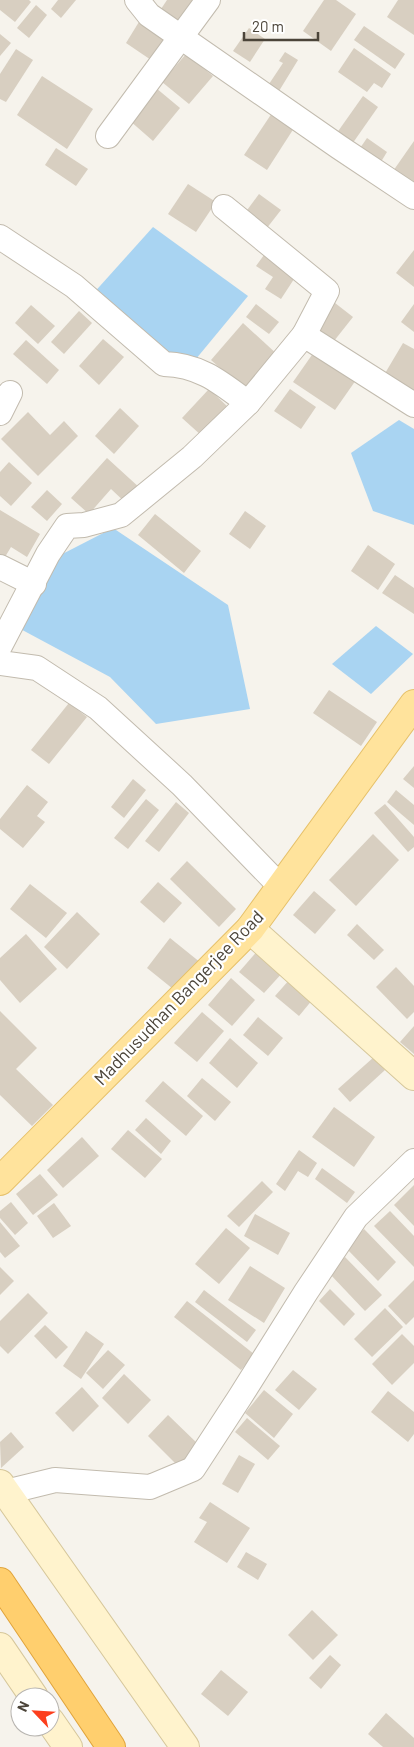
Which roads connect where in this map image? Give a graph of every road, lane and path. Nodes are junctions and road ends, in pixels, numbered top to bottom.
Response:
1 (137, 0) edge
2 (208, 0) edge
3 (181, 37) junction
4 (108, 136) dead end
5 (414, 197) edge
6 (224, 207) dead end
7 (0, 237) edge
8 (304, 335) junction
9 (248, 403) junction
10 (414, 405) edge
11 (0, 567) edge
12 (34, 584) junction
13 (0, 646) edge
14 (0, 663) edge
15 (414, 704) edge
16 (282, 887) junction
17 (250, 928) junction
18 (414, 1076) edge
19 (414, 1161) edge
20 (0, 1181) edge
21 (3, 1488) edge
22 (0, 1582) edge
23 (0, 1647) edge
24 (27, 1687) edge
25 (60, 1735) edge
26 (68, 1747) edge
27 (111, 1747) edge
28 (185, 1747) edge

1 - 3 street
2 - 3 street
3 - 4 street
3 - 5 street
6 - 8 street
7 - 9 street
8 - 9 street
8 - 10 street
9 - 12 street
11 - 12 street
12 - 13 street
14 - 16 street
15 - 16 main road, Madhusudhan Bangerjee Road
16 - 17 main road, Madhusudhan Bangerjee Road
17 - 18 street
17 - 20 main road, Madhusudhan Bangerjee Road
19 - 21 street
21 - 28 street
22 - 27 highway
23 - 24 street
25 - 26 street

